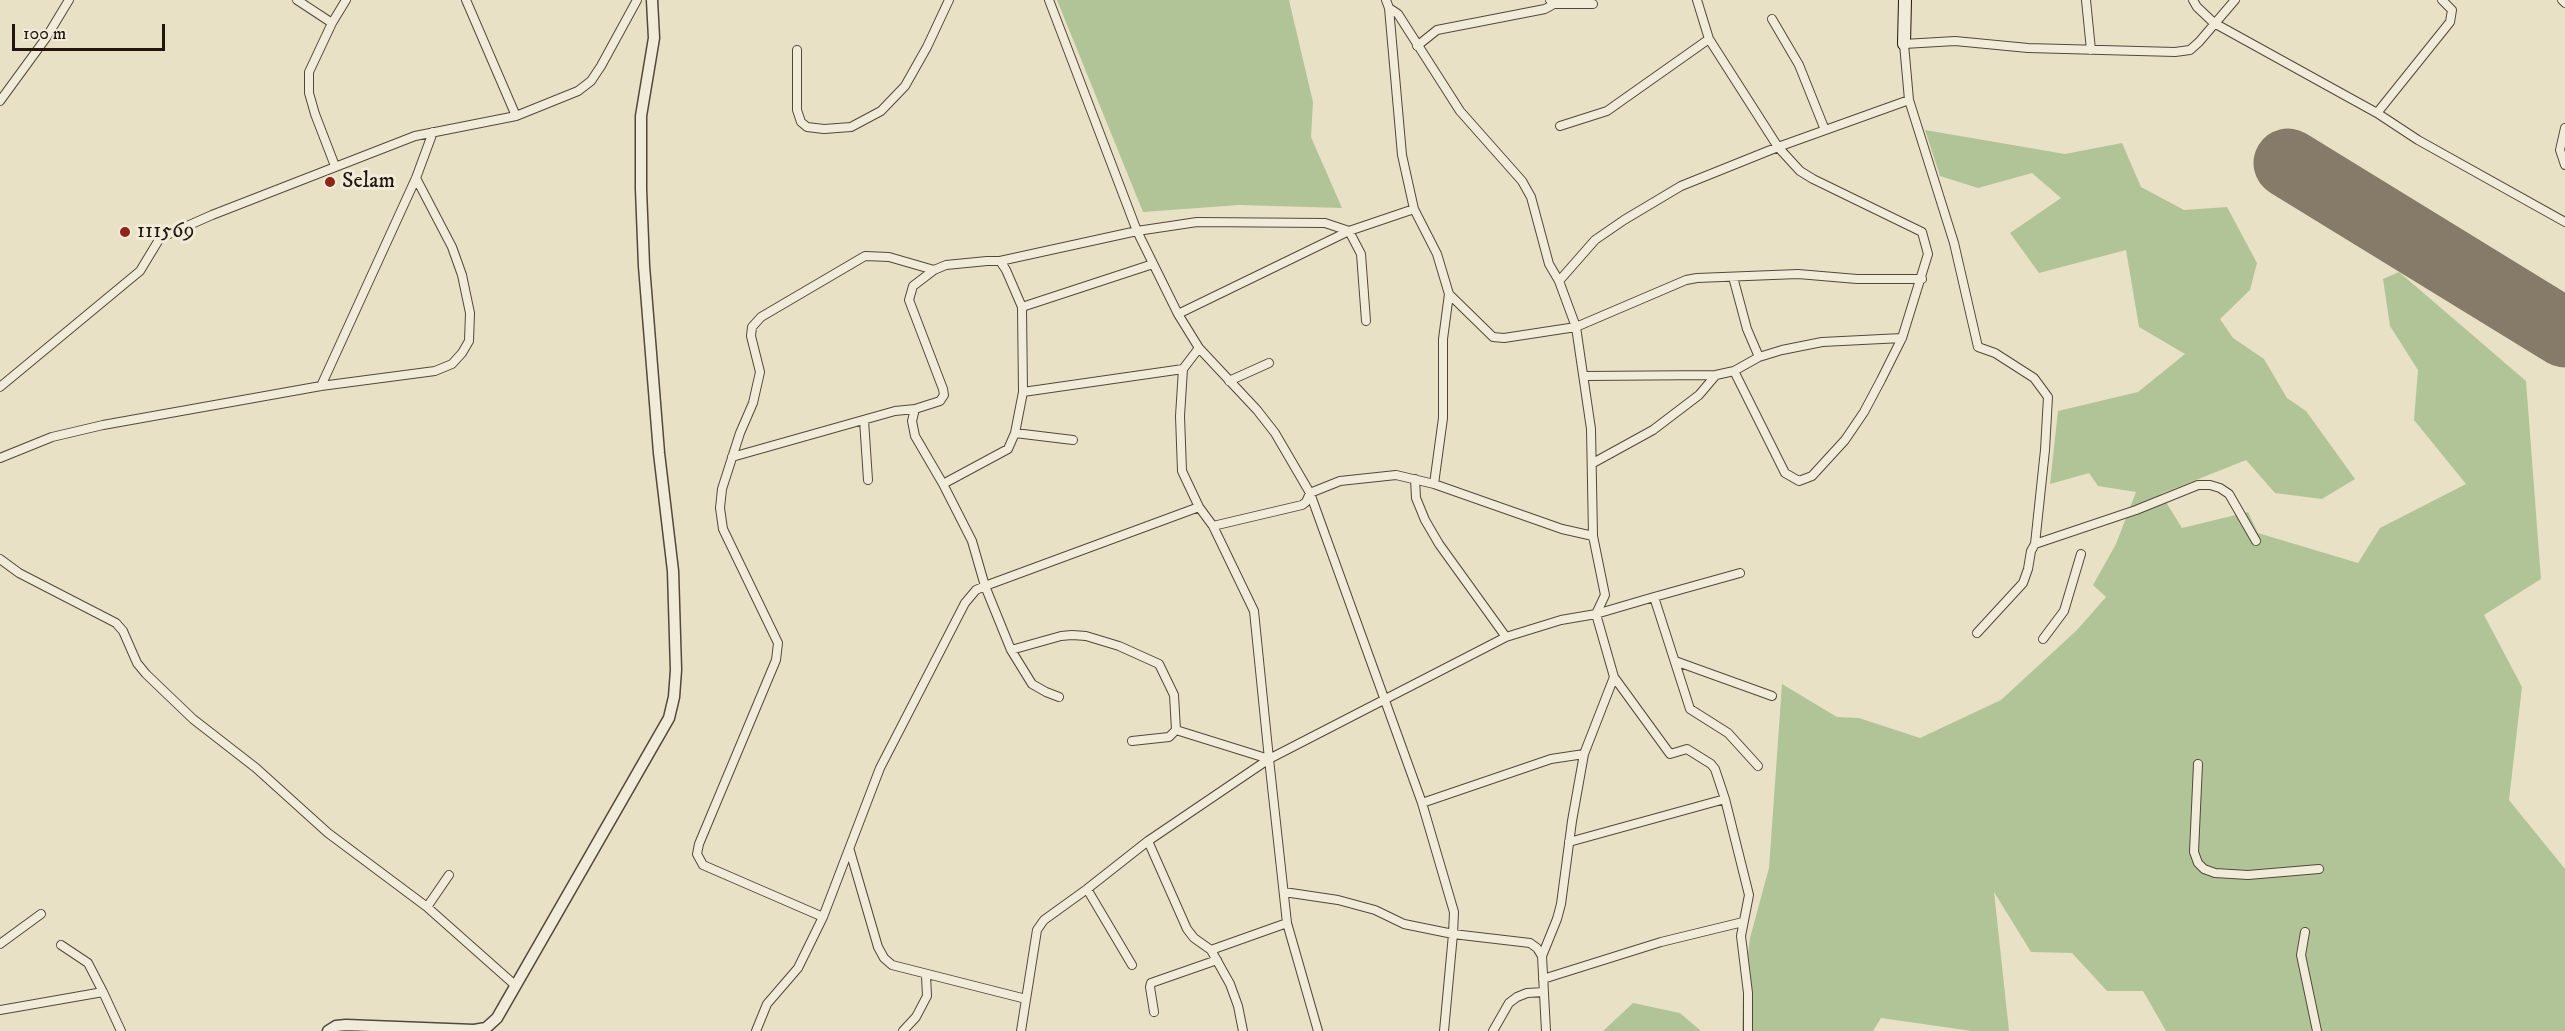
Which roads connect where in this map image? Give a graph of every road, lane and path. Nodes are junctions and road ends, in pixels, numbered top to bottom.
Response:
1 (69, 0) edge
2 (297, 0) edge
3 (346, 0) edge
4 (465, 0) edge
5 (637, 0) edge
6 (652, 0) edge
7 (949, 0) edge
8 (1049, 0) edge
9 (1697, 0) edge
10 (1905, 0) edge
11 (2086, 0) edge
12 (2193, 0) edge
13 (2235, 0) edge
14 (2442, 0) edge
15 (1552, 2) edge
16 (1387, 4) edge
17 (1593, 4) dead end
18 (1772, 19) dead end
19 (332, 23) junction
20 (2214, 23) junction
21 (1709, 39) junction
22 (1904, 44) junction
23 (1417, 45) junction
24 (797, 50) dead end
25 (2091, 50) junction
26 (1909, 100) junction
27 (0, 101) edge
28 (2377, 113) junction
29 (516, 116) junction
30 (1560, 126) dead end
31 (2565, 128) edge
32 (1826, 130) junction
33 (433, 132) junction
34 (1778, 147) junction
35 (2565, 165) edge
36 (336, 166) junction
37 (416, 178) junction
38 (1414, 209) junction
39 (2565, 222) edge
40 (1137, 231) junction
41 (1348, 231) junction
42 (1000, 261) junction
43 (1153, 264) junction
44 (934, 270) junction
45 (1733, 277) junction
46 (1922, 279) junction
47 (1559, 281) junction
48 (1449, 294) junction
49 (1022, 307) junction
50 (1178, 314) junction
51 (1366, 321) dead end
52 (1576, 327) junction
53 (1902, 338) junction
54 (1199, 348) junction
55 (1759, 357) junction
56 (1269, 363) dead end
57 (1183, 369) junction
58 (1734, 370) junction
59 (1716, 375) junction
60 (1584, 376) junction
61 (1229, 381) junction
62 (321, 386) junction
63 (0, 387) edge
64 (1023, 392) junction
65 (915, 409) junction
66 (864, 420) junction
67 (1015, 434) junction
68 (1073, 440) dead end
69 (732, 457) junction
70 (0, 458) edge
71 (1593, 463) junction
72 (1415, 479) junction
73 (868, 480) dead end
74 (943, 484) junction
75 (1434, 484) junction
76 (1310, 493) junction
77 (1199, 507) junction
78 (1213, 526) junction
79 (1593, 536) junction
80 (2256, 541) dead end
81 (2035, 544) junction
82 (2081, 554) dead end
83 (0, 559) edge
84 (1740, 573) dead end
85 (985, 586) junction
86 (1654, 597) junction
87 (1596, 614) junction
88 (1977, 633) dead end
89 (1506, 637) junction
90 (2043, 639) dead end
91 (1011, 650) junction
92 (1675, 661) junction
93 (1614, 677) junction
94 (1772, 696) dead end
95 (1059, 697) dead end
96 (1385, 701) junction
97 (1176, 730) junction
98 (1132, 741) dead end
99 (1584, 754) junction
100 (1269, 759) junction
101 (2198, 764) dead end
102 (1758, 766) dead end
103 (1725, 799) junction
104 (1422, 803) junction
105 (1148, 841) junction
106 (1569, 842) junction
107 (850, 850) junction
108 (2319, 869) dead end
109 (449, 875) dead end
110 (1087, 889) junction
111 (1284, 892) junction
112 (427, 907) junction
113 (41, 914) dead end
114 (823, 917) junction
115 (1743, 922) junction
116 (1287, 923) junction
117 (2305, 932) dead end
118 (1454, 934) junction
119 (0, 944) edge
120 (62, 945) dead end
121 (1211, 950) junction
122 (1542, 956) junction
123 (1217, 960) junction
124 (1132, 965) dead end
125 (926, 976) junction
126 (1543, 979) junction
127 (516, 986) junction
128 (103, 992) junction
129 (1544, 992) junction
130 (1026, 999) junction
131 (0, 1010) edge
132 (1154, 1012) dead end
133 (121, 1031) edge
134 (328, 1031) edge
135 (756, 1031) edge
136 (903, 1031) edge
137 (1021, 1031) edge
138 (1243, 1031) edge
139 (1318, 1031) edge
140 (1444, 1031) edge
141 (1493, 1031) edge
142 (1546, 1031) edge
143 (1748, 1031) edge
144 (2317, 1031) edge

1 - 27 street
2 - 19 street
3 - 19 street
4 - 29 street
5 - 29 street
6 - 127 street
7 - 24 street
8 - 40 street
9 - 21 street
10 - 22 main road
11 - 25 street
12 - 20 street
13 - 20 street
14 - 28 street
15 - 17 street
15 - 23 street
16 - 23 street
16 - 38 street
18 - 32 street
19 - 36 street
20 - 25 street
20 - 28 street
21 - 30 street
21 - 34 street
22 - 25 street
22 - 26 street
23 - 47 street
26 - 32 street
26 - 81 street
28 - 39 street
29 - 33 street
31 - 35 street
32 - 34 street
33 - 36 street
33 - 37 street
34 - 46 street
34 - 47 street
36 - 63 street
37 - 62 street
37 - 62 street
38 - 41 street
38 - 48 street
40 - 41 street
40 - 42 street
40 - 43 street
41 - 50 street
41 - 51 street
42 - 44 street
42 - 49 street
43 - 49 street
43 - 50 street
44 - 65 street
44 - 69 street
45 - 46 street
45 - 52 street
45 - 55 street
46 - 53 street
47 - 52 street
48 - 52 street
48 - 75 street
49 - 64 street
50 - 54 street
52 - 60 street
53 - 55 street
53 - 58 street
54 - 57 street
54 - 61 street
55 - 58 street
56 - 61 street
57 - 64 street
57 - 77 street
58 - 59 street
59 - 60 street
59 - 71 street
60 - 71 street
61 - 76 street
62 - 70 street
64 - 67 street
65 - 66 street
65 - 74 street
66 - 69 street
66 - 73 street
67 - 68 street
67 - 74 street
69 - 114 street
71 - 79 street
72 - 75 street
72 - 76 street
72 - 89 street
74 - 85 street
75 - 79 street
76 - 78 street
76 - 96 street
77 - 78 street
77 - 85 street
78 - 100 street
79 - 87 street
80 - 81 street
81 - 88 street
82 - 90 street
83 - 112 street
84 - 86 street
85 - 91 street
85 - 107 street
86 - 87 street
86 - 92 street
87 - 89 street
87 - 93 street
89 - 96 street
91 - 95 street
91 - 97 street
92 - 94 street
92 - 102 street
93 - 99 street
93 - 103 street
96 - 100 street
96 - 104 street
97 - 98 street
97 - 100 street
99 - 104 street
99 - 106 street
100 - 105 street
100 - 111 street
101 - 108 street
103 - 106 street
103 - 115 street
104 - 118 street
105 - 110 street
105 - 121 street
106 - 122 street
107 - 114 street
107 - 125 street
109 - 112 street
110 - 124 street
110 - 130 street
111 - 116 street
111 - 118 street
112 - 127 street
113 - 119 street
114 - 135 street
115 - 126 street
115 - 143 street
116 - 121 street
116 - 139 street
117 - 144 street
118 - 122 street
118 - 140 street
120 - 128 street
121 - 123 street
122 - 126 street
123 - 132 street
123 - 138 street
125 - 130 street
125 - 136 street
126 - 129 street
127 - 134 street
128 - 131 street
128 - 133 street
129 - 141 street
129 - 142 street
130 - 137 street

